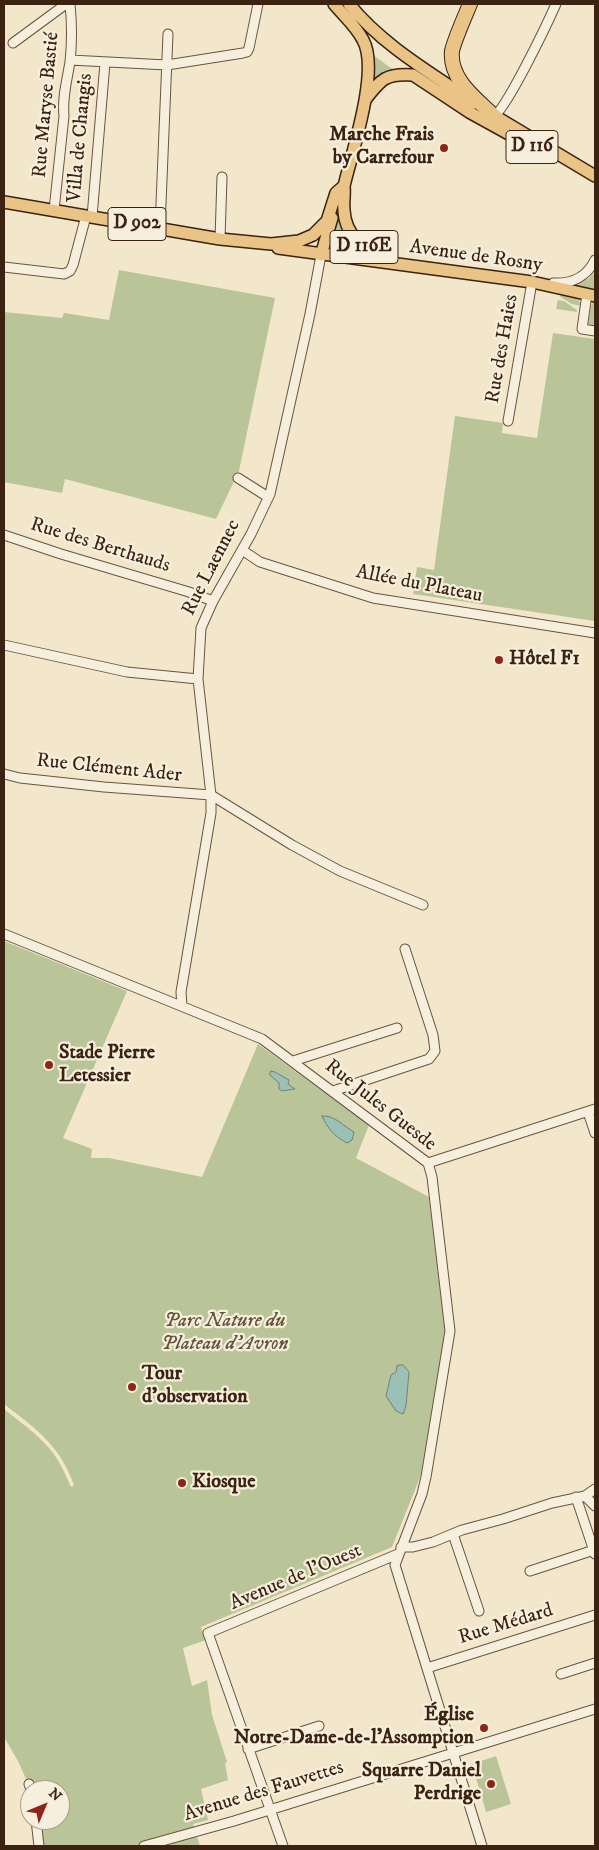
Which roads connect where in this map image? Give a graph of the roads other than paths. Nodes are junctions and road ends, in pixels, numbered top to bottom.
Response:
1 (66, 4) edge
2 (70, 4) edge
3 (258, 4) edge
4 (334, 4) edge
5 (349, 4) edge
6 (470, 4) edge
7 (556, 4) edge
8 (168, 34) dead end
9 (13, 43) dead end
10 (70, 60) junction
11 (105, 63) junction
12 (167, 65) junction
13 (365, 100) junction
14 (488, 118) junction
15 (595, 176) edge
16 (222, 177) dead end
17 (344, 186) junction
18 (4, 202) edge
19 (54, 210) junction
20 (89, 216) junction
21 (160, 228) junction
22 (220, 239) junction
23 (302, 240) junction
24 (271, 244) junction
25 (321, 255) junction
26 (595, 260) edge
27 (4, 267) edge
28 (428, 267) junction
29 (532, 282) junction
30 (591, 295) edge
31 (595, 331) edge
32 (508, 421) dead end
33 (238, 478) dead end
34 (268, 497) junction
35 (4, 534) edge
36 (242, 550) junction
37 (213, 601) junction
38 (595, 633) edge
39 (4, 645) edge
40 (198, 679) junction
41 (4, 774) edge
42 (211, 795) junction
43 (423, 905) dead end
44 (4, 934) edge
45 (405, 949) dead end
46 (182, 1006) junction
47 (397, 1028) dead end
48 (293, 1061) junction
49 (332, 1091) junction
50 (592, 1110) edge
51 (595, 1132) edge
52 (428, 1163) junction
53 (595, 1489) edge
54 (580, 1497) junction
55 (595, 1506) edge
56 (453, 1534) junction
57 (399, 1551) junction
58 (594, 1553) edge
59 (530, 1571) dead end
60 (479, 1611) dead end
61 (595, 1615) edge
62 (595, 1663) edge
63 (427, 1668) junction
64 (561, 1674) dead end
65 (595, 1709) edge
66 (319, 1726) dead end
67 (248, 1749) junction
68 (453, 1753) junction
69 (270, 1809) junction
70 (37, 1830) edge
71 (39, 1846) edge
72 (144, 1846) edge
73 (283, 1846) edge
74 (482, 1846) edge

1 - 9 street
2 - 10 street, Rue Maryse Bastié
3 - 12 street
4 - 13 main road, Rue Laennec
5 - 14 main road, D 116
6 - 14 highway
7 - 14 street
8 - 12 street
10 - 11 street
10 - 19 street, Rue Maryse Bastié
11 - 12 street
11 - 20 street, Villa de Changis
12 - 21 street
13 - 14 main road, D 116
13 - 17 main road, Rue Laennec / D 116E
14 - 15 main road, D 116
16 - 22 street
17 - 23 main road, Rue Laennec / D 116E
17 - 25 main road, Rue Laennec / D 116E
17 - 28 main road, Rue Laennec / D 116E
18 - 19 main road, D 902
19 - 20 main road, D 902
20 - 21 main road, D 902
20 - 27 street, Villa de Changis
21 - 22 main road, D 902
22 - 24 main road, D 902
23 - 24 main road, D 902
23 - 25 main road
24 - 25 main road, D 902
25 - 28 main road, Avenue de Rosny / D 902
25 - 34 street, Rue Laennec
26 - 29 street
28 - 29 main road, Avenue de Rosny / D 902
29 - 30 main road, Avenue de Rosny / D 902
29 - 32 street, Rue des Haies
30 - 31 street
33 - 34 street
34 - 36 street, Rue Laennec
35 - 37 street, Rue des Berthauds
36 - 37 street, Rue Laennec
36 - 38 street, Allée du Plateau
37 - 40 street, Rue Laennec
39 - 40 street
40 - 42 street, Rue Laennec
41 - 42 street, Rue Clément Ader
42 - 43 street
42 - 46 street, Rue Laennec
44 - 46 street, Rue Jules Guesde
45 - 49 street
46 - 48 street, Rue Jules Guesde
47 - 48 street
48 - 49 street, Rue Jules Guesde
49 - 52 street, Rue Jules Guesde
50 - 51 street
50 - 52 street
52 - 57 street, Rue Jules Guesde
53 - 54 street
54 - 55 street
54 - 56 street, Avenue de l'Ouest
54 - 58 street
56 - 57 street, Avenue de l'Ouest
56 - 60 street
57 - 63 street
57 - 67 street, Avenue de l'Ouest
58 - 59 street
61 - 63 street, Rue Médard
62 - 64 street
63 - 68 street
65 - 68 street, Avenue des Fauvettes
66 - 67 street
67 - 69 street
68 - 69 street, Avenue des Fauvettes
68 - 74 street
69 - 72 street, Avenue des Fauvettes
69 - 73 street
70 - 71 street

